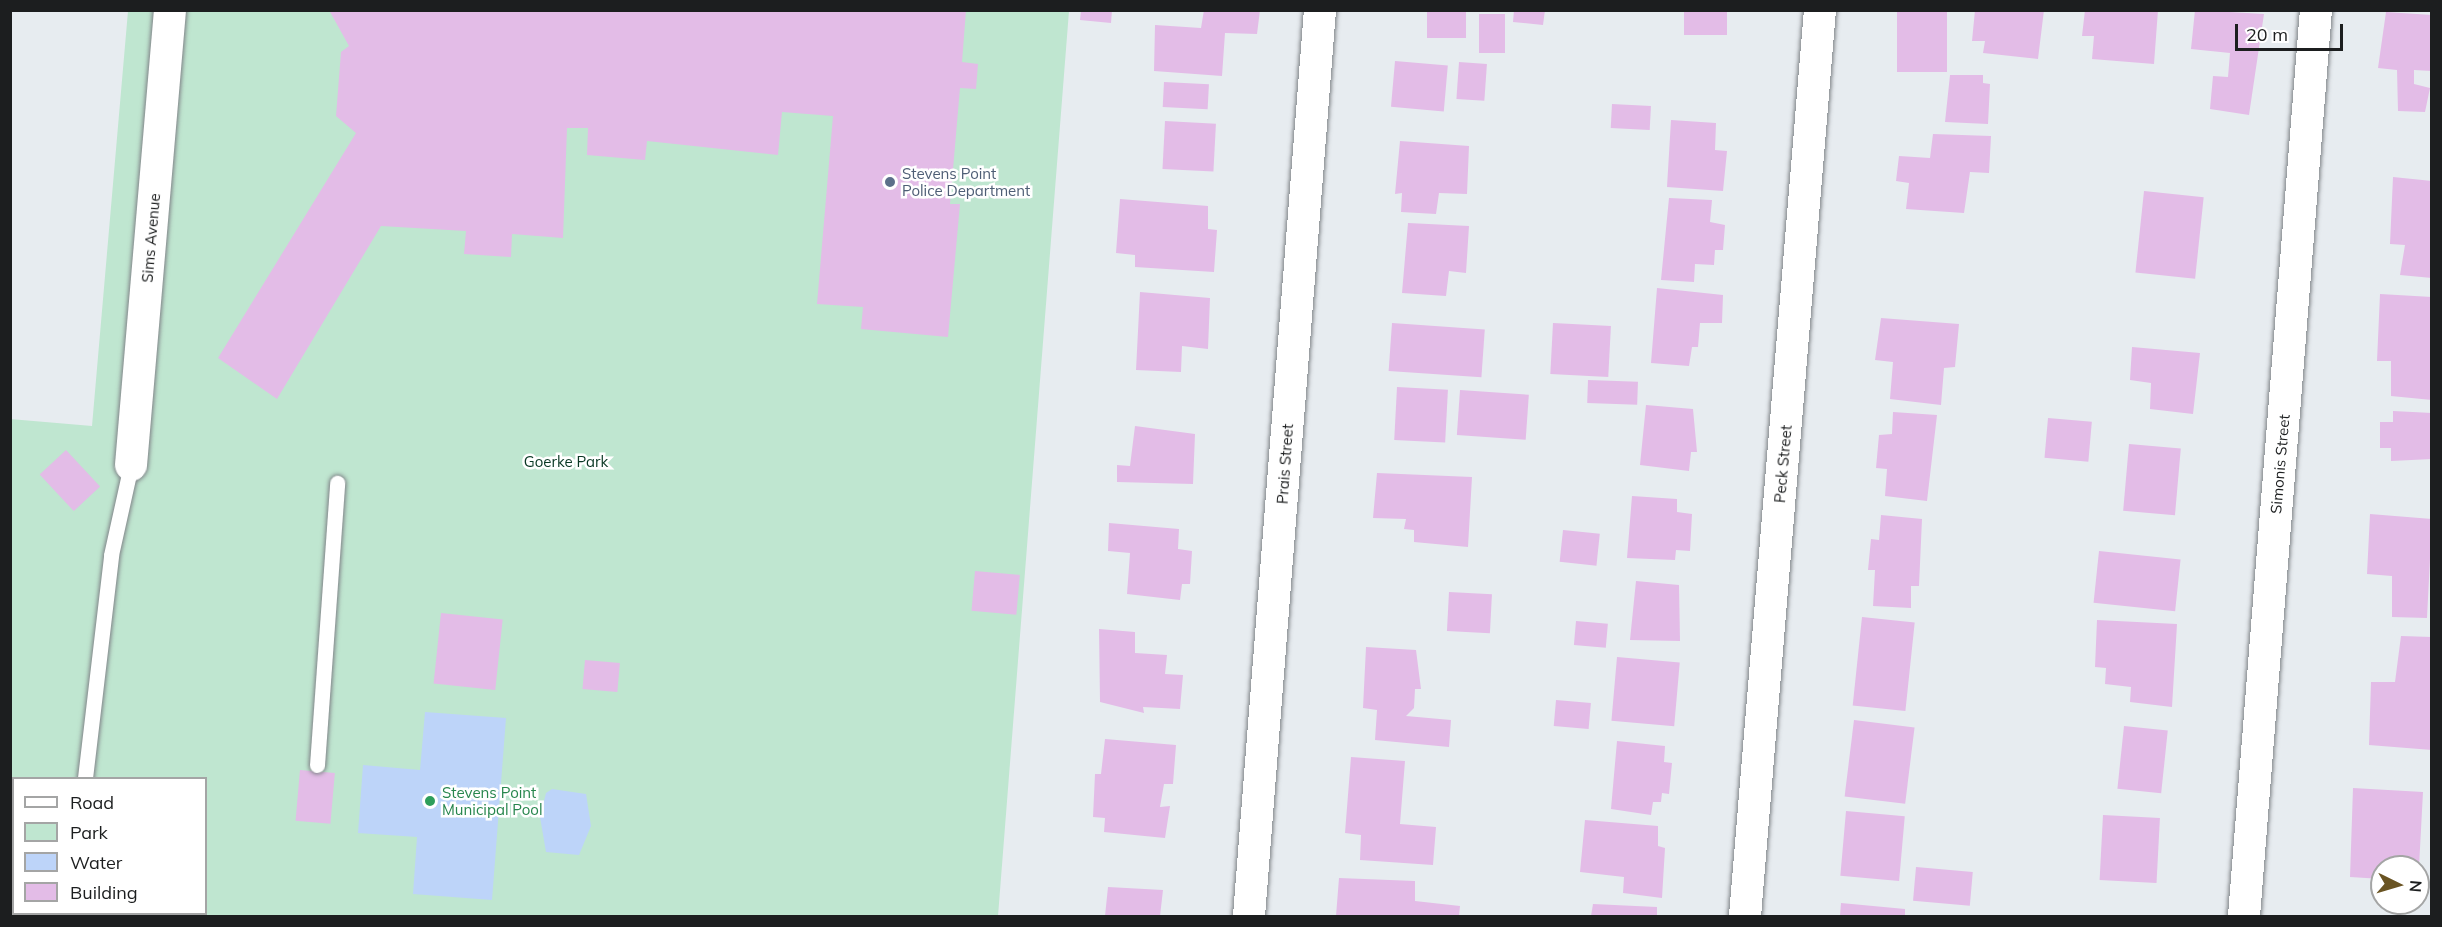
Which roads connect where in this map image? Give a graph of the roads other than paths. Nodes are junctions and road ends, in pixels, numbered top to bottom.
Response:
1 (170, 10) edge
2 (1320, 10) edge
3 (1820, 10) edge
4 (2316, 10) edge
5 (131, 465) joint
6 (337, 483) dead end
7 (317, 765) dead end
8 (85, 777) edge
9 (1249, 916) edge
10 (1745, 916) edge
11 (2244, 916) edge

1 - 5 street, Sims Avenue
2 - 9 street, Prais Street
3 - 10 street, Peck Street
4 - 11 street, Simonis Street
5 - 8 lane
6 - 7 lane

